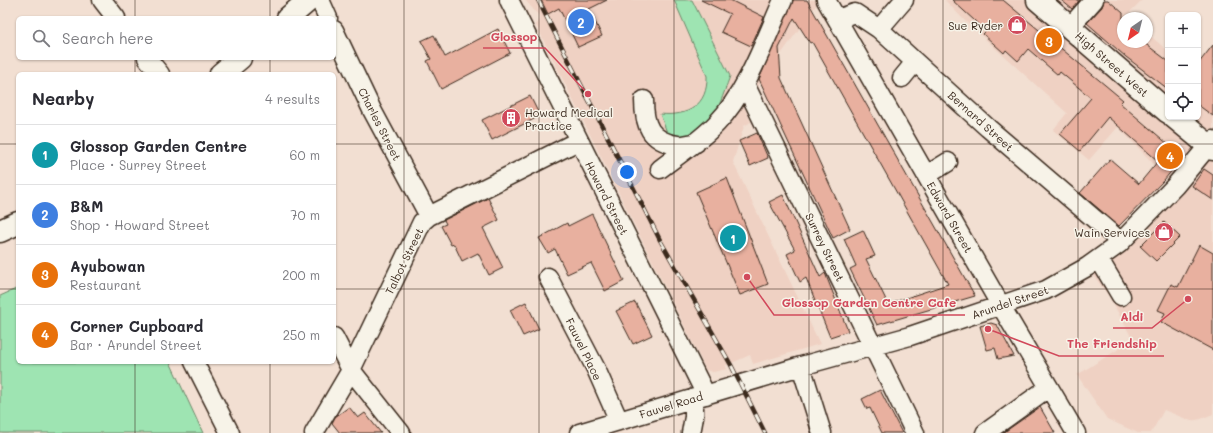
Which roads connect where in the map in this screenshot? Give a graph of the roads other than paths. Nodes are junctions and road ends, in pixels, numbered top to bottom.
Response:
1 (102, 0) edge
2 (309, 0) edge
3 (320, 0) edge
4 (509, 0) edge
5 (782, 0) edge
6 (826, 0) edge
7 (904, 0) edge
8 (1038, 0) edge
9 (1094, 0) edge
10 (114, 16) edge
11 (290, 16) edge
12 (327, 16) edge
13 (837, 19) junction
14 (1069, 28) junction
15 (879, 29) junction
16 (336, 34) edge
17 (149, 60) edge
18 (238, 60) edge
19 (915, 62) junction
20 (158, 72) edge
21 (223, 72) edge
22 (902, 78) dead end
23 (745, 84) junction
24 (644, 100) dead end
25 (1165, 109) edge
26 (1178, 120) edge
27 (578, 141) junction
28 (696, 143) junction
29 (1212, 145) edge
30 (948, 162) dead end
31 (660, 169) dead end
32 (927, 175) junction
33 (429, 216) junction
34 (16, 224) edge
35 (0, 231) edge
36 (1119, 244) junction
37 (1099, 259) junction
38 (548, 277) dead end
39 (1121, 296) dead end
40 (1001, 306) junction
41 (336, 342) edge
42 (873, 345) junction
43 (195, 364) edge
44 (801, 366) junction
45 (351, 370) junction
46 (1048, 388) junction
47 (706, 395) junction
48 (619, 421) junction
49 (230, 433) edge
50 (314, 433) edge
51 (401, 433) edge
52 (578, 433) edge
53 (691, 433) edge
54 (822, 433) edge
55 (915, 433) edge
56 (985, 433) edge
57 (1076, 433) edge

1 - 10 street
2 - 11 main road
3 - 12 street
4 - 27 street, Howard Street
5 - 23 street
6 - 13 street, Edward Street
7 - 15 street
8 - 14 main road, High Street West
9 - 14 street
13 - 15 street, Bernard Street
13 - 32 street, Edward Street
14 - 25 main road, High Street West
15 - 19 street, Bernard Street
16 - 33 street, Charles Street
17 - 20 street
18 - 21 main road
19 - 22 street
19 - 36 street, Bernard Street
23 - 28 street
23 - 42 street, Surrey Street
24 - 28 street
26 - 29 main road
27 - 33 street, Talbot Street
27 - 47 street, Howard Street
28 - 31 street
29 - 36 street, Arundel Street
30 - 32 street
32 - 40 street, Edward Street
33 - 45 street, Talbot Street
34 - 35 main road
36 - 37 street, Arundel Street
37 - 39 street
37 - 40 street, Arundel Street
38 - 48 street, Fauvel Place
40 - 42 street, Arundel Street
40 - 46 street, Edward Street
41 - 45 street
42 - 44 street, Arundel Street
42 - 55 street, Surrey Street
43 - 49 street
44 - 47 street, Arundel Street
44 - 54 street
45 - 50 street, Talbot Street
45 - 51 street
46 - 56 street
46 - 57 street, Edward Street
47 - 48 street, Fauvel Road
47 - 53 street
48 - 52 street, Fauvel Road

